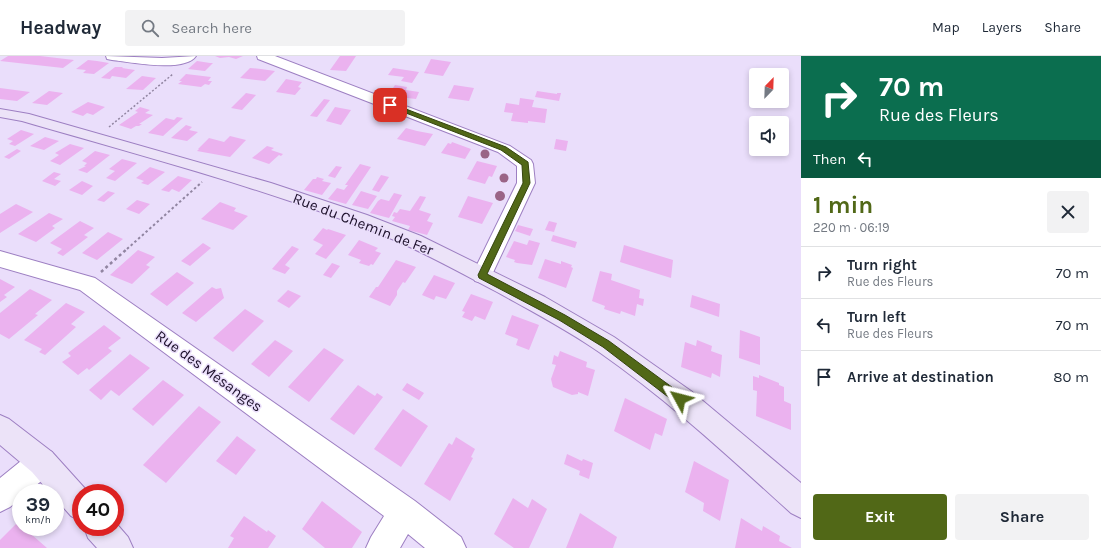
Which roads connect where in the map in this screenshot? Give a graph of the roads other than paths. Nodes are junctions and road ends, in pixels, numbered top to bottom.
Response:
1 (112, 56) edge
2 (263, 56) edge
3 (186, 58) edge
4 (0, 113) edge
5 (0, 259) edge
6 (482, 275) junction
7 (0, 428) edge
8 (42, 462) junction
9 (72, 496) edge
10 (0, 497) edge
11 (801, 503) edge
12 (404, 512) junction
13 (107, 536) edge
14 (117, 548) edge
15 (382, 548) edge
16 (450, 548) edge

1 - 3 street
2 - 6 street
4 - 6 street, Rue du Chemin de Fer
5 - 12 street, Rue des Mésanges
6 - 11 street, Rue du Chemin de Fer
7 - 8 street
8 - 9 street
8 - 10 street
12 - 15 street
12 - 16 street, Rue des Mésanges
13 - 14 street

